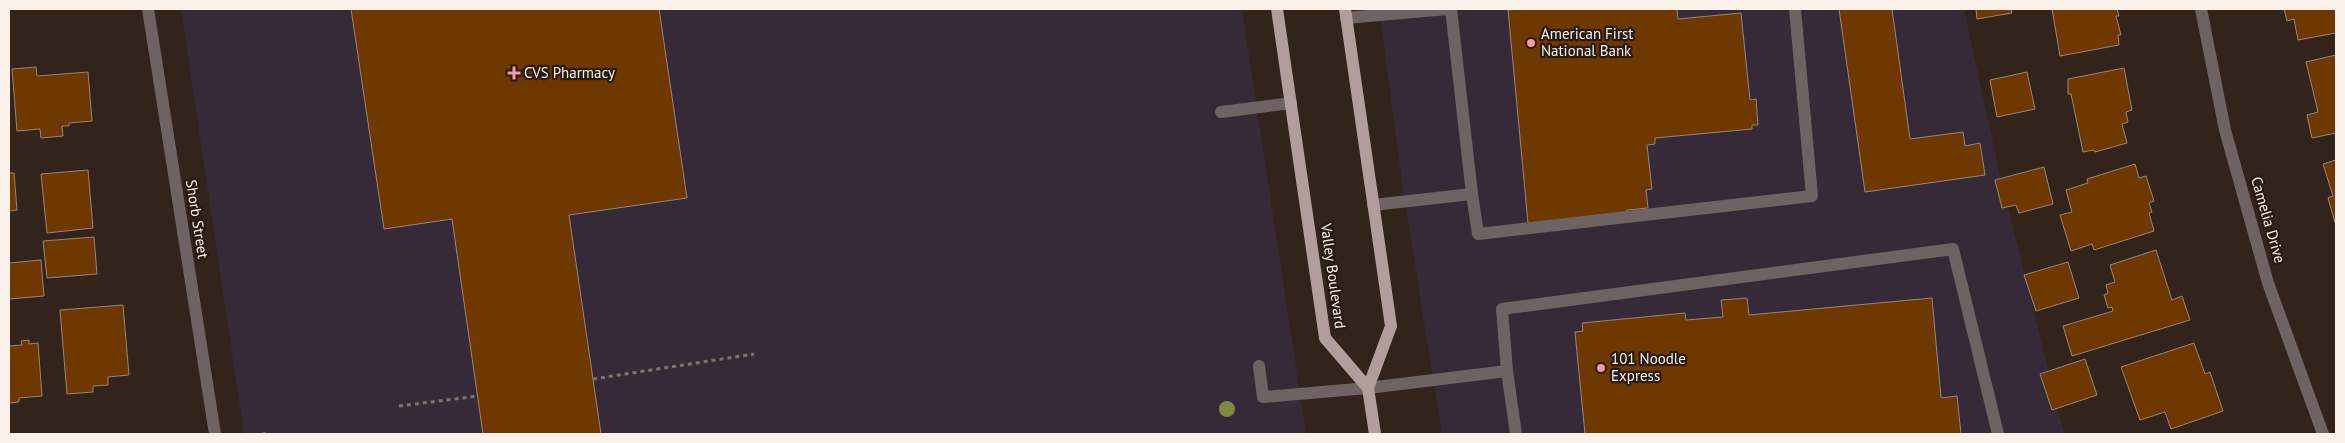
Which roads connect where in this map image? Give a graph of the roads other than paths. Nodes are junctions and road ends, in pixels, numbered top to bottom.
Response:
1 (148, 9) edge
2 (1277, 9) edge
3 (1447, 9) edge
4 (1451, 9) edge
5 (1795, 9) edge
6 (2201, 9) edge
7 (1346, 13) edge
8 (1291, 102) junction
9 (1222, 112) dead end
10 (1472, 194) junction
11 (1373, 205) junction
12 (1259, 366) dead end
13 (1507, 371) junction
14 (1368, 388) junction
15 (214, 434) edge
16 (1375, 434) edge
17 (1516, 434) edge
18 (1998, 434) edge
19 (2324, 434) edge

1 - 15 street, Shorb Street
2 - 8 main road, Valley Boulevard
3 - 7 street
4 - 10 street
5 - 10 street
6 - 19 street, Camelia Drive
7 - 11 main road
8 - 9 street
8 - 14 main road, Valley Boulevard
10 - 11 street
11 - 14 main road
12 - 14 street
13 - 14 street
13 - 17 street
13 - 18 street
14 - 16 main road

